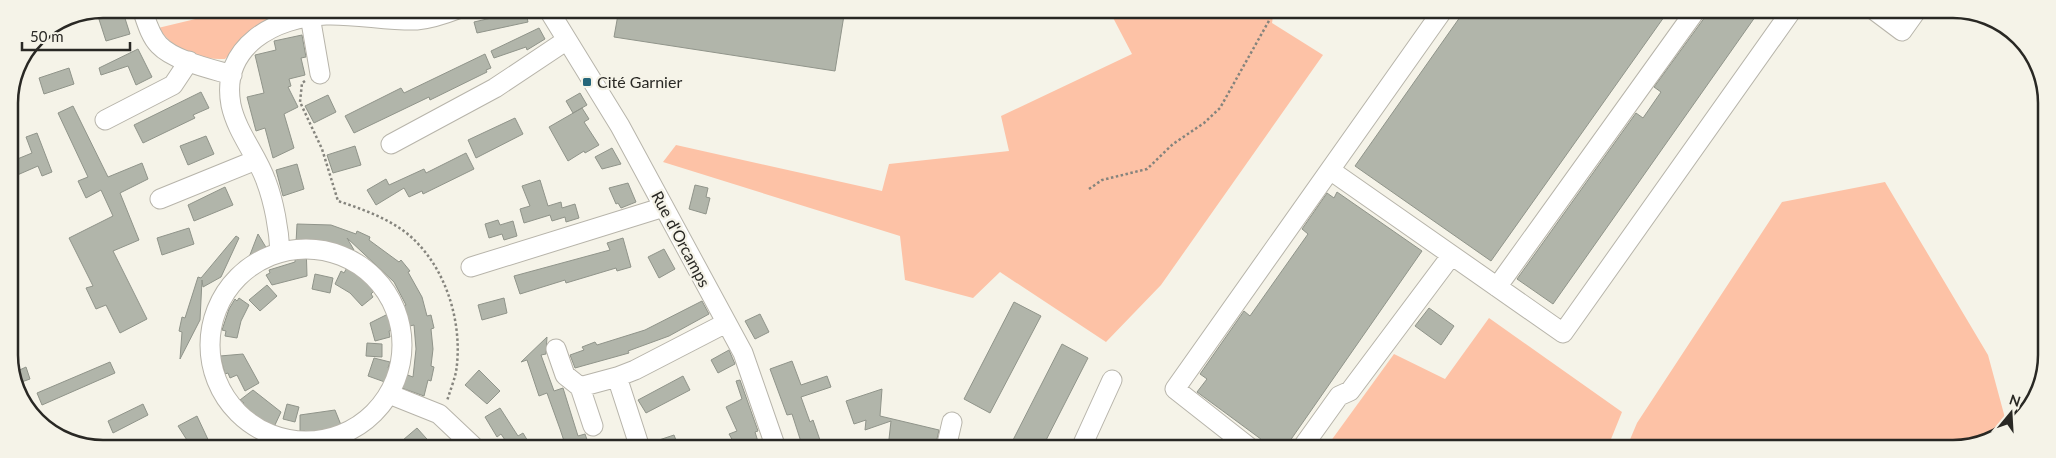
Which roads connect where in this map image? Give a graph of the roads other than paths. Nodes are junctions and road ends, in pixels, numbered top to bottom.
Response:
1 (145, 18) edge
2 (304, 18) edge
3 (310, 18) edge
4 (361, 18) edge
5 (427, 18) edge
6 (554, 18) edge
7 (1438, 18) edge
8 (1690, 18) edge
9 (1786, 18) edge
10 (1885, 18) edge
11 (1911, 18) edge
12 (567, 40) junction
13 (189, 61) junction
14 (320, 74) road end
15 (232, 75) junction
16 (105, 120) dead end
17 (391, 144) dead end
18 (256, 160) junction
19 (1330, 170) junction
20 (160, 199) dead end
21 (664, 207) junction
22 (280, 252) junction
23 (1451, 256) junction
24 (471, 267) dead end
25 (1497, 287) junction
26 (726, 323) junction
27 (556, 349) dead end
28 (618, 376) junction
29 (1112, 380) dead end
30 (580, 387) junction
31 (389, 394) junction
32 (952, 422) dead end
33 (593, 426) dead end
34 (292, 440) edge
35 (336, 440) edge
36 (466, 440) edge
37 (638, 440) edge
38 (773, 440) edge
39 (948, 440) edge
40 (1085, 440) edge
41 (1240, 440) edge
42 (1307, 440) edge

1 - 13 street
2 - 15 street
3 - 14 street
4 - 5 street
6 - 12 street, Rue d'Orcamps
7 - 19 street
8 - 25 street
9 - 25 street
10 - 11 street
12 - 17 street
12 - 21 street, Rue d'Orcamps
13 - 15 street
13 - 16 street
15 - 18 street
18 - 20 street
18 - 22 street
19 - 23 street
19 - 41 street
21 - 24 street
21 - 26 street, Rue d'Orcamps
22 - 31 street
22 - 34 street
23 - 25 street
23 - 42 street
26 - 28 street
26 - 38 street, Rue d'Orcamps
27 - 30 street
28 - 30 street
28 - 37 street
29 - 40 street
30 - 33 street
31 - 35 street
31 - 36 street
32 - 39 street

